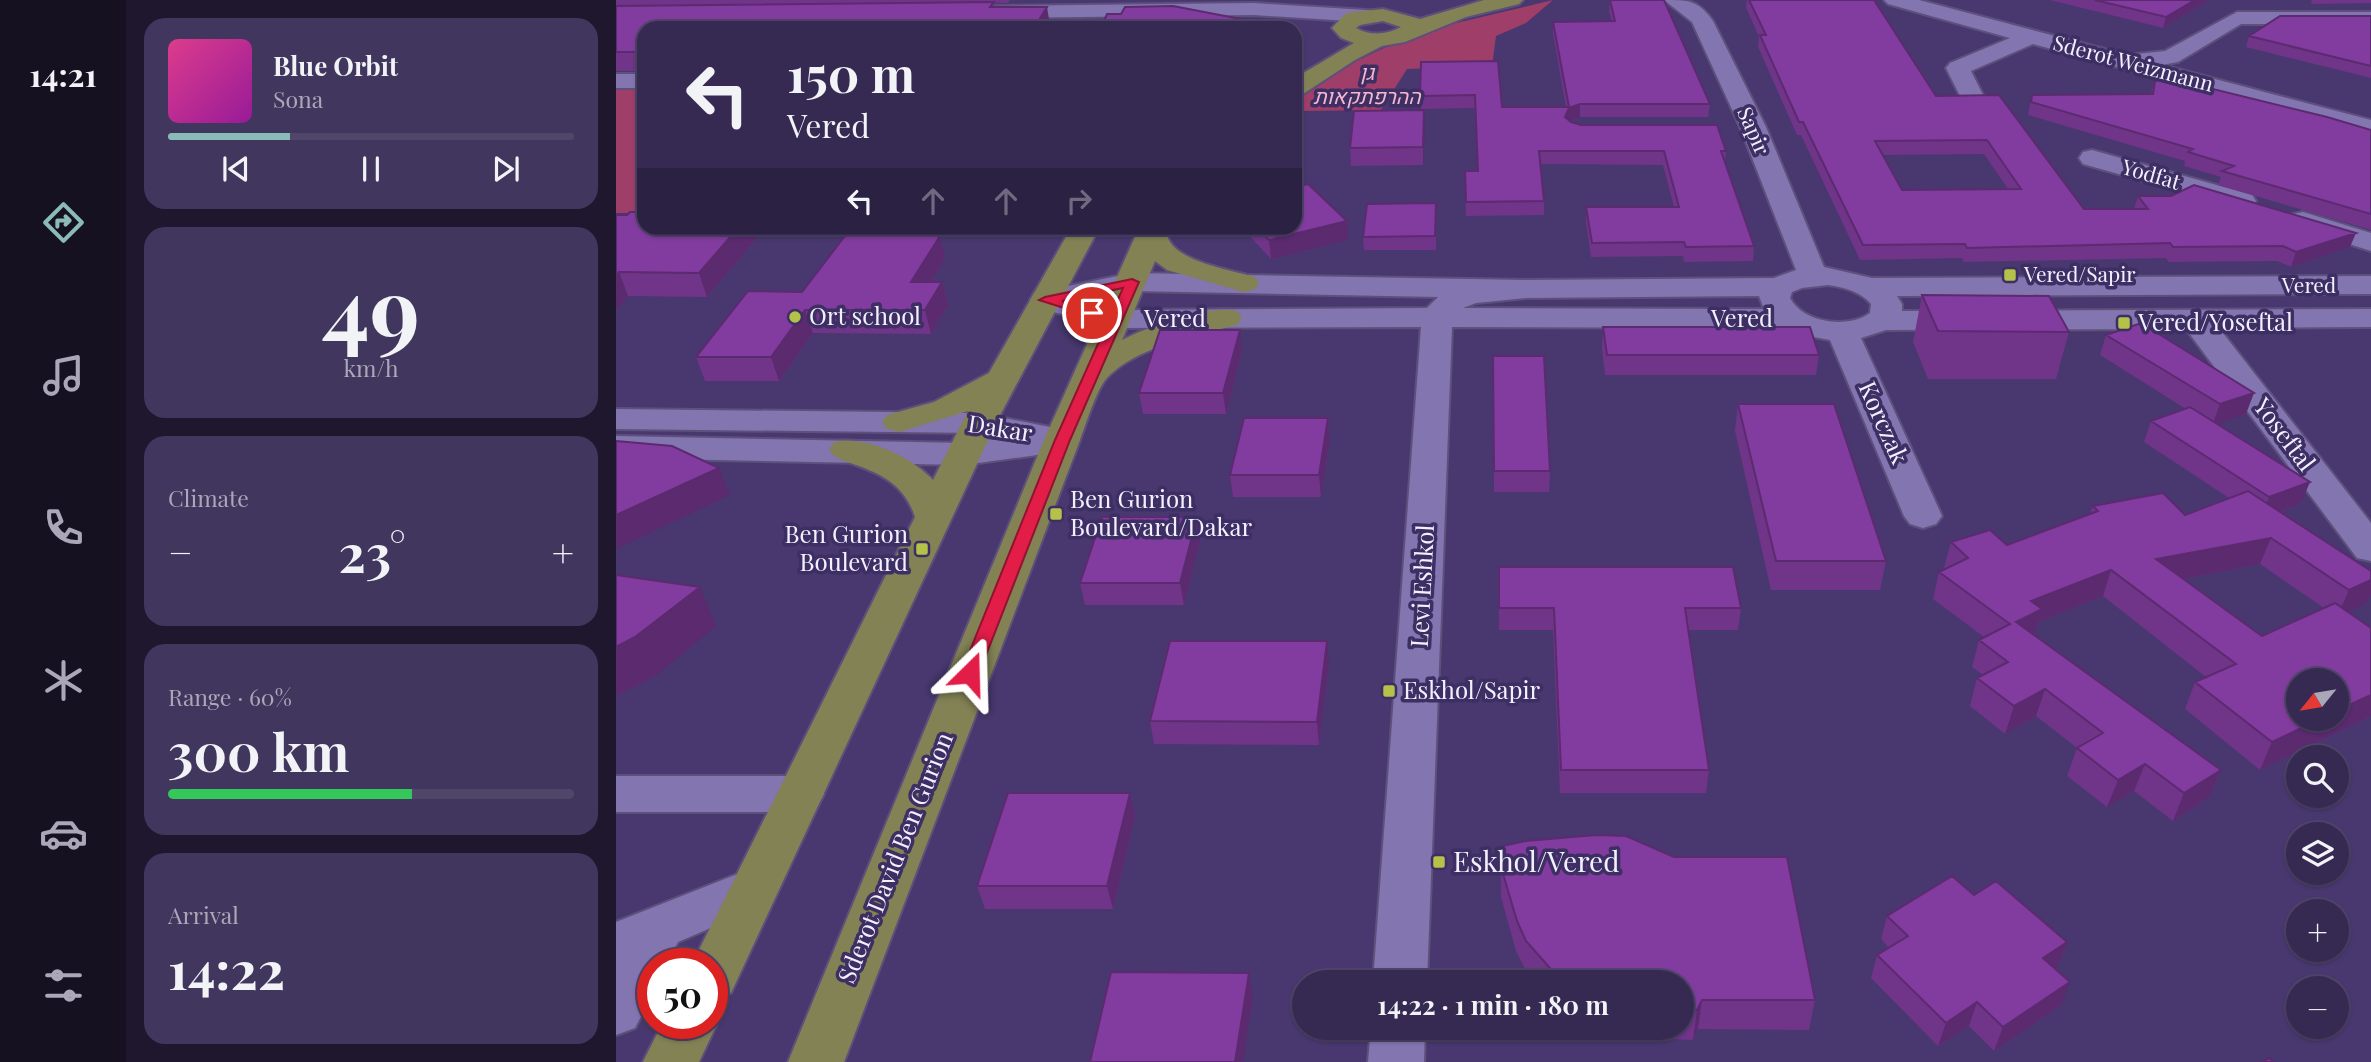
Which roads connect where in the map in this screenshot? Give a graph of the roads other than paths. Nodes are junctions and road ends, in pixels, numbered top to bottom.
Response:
1 (1437, 0) edge
2 (1512, 0) edge
3 (1675, 0) edge
4 (1895, 0) edge
5 (1972, 0) edge
6 (1948, 7) edge
7 (1375, 15) junction
8 (974, 16) edge
9 (2371, 18) edge
10 (1083, 20) edge
11 (1282, 21) edge
12 (1302, 23) edge
13 (1345, 28) junction
14 (1413, 29) junction
15 (2031, 37) junction
16 (1380, 39) junction
17 (2179, 53) junction
18 (2109, 57) junction
19 (1302, 59) edge
20 (2205, 60) dead end
21 (616, 81) edge
22 (637, 81) edge
23 (1302, 84) edge
24 (1972, 97) edge
25 (1753, 127) junction
26 (1726, 128) dead end
27 (2371, 128) edge
28 (2092, 158) dead end
29 (1081, 235) edge
30 (1150, 235) edge
31 (1154, 235) edge
32 (2371, 242) edge
33 (1814, 276) junction
34 (1132, 282) junction
35 (1244, 283) junction
36 (2371, 285) edge
37 (1779, 287) junction
38 (1869, 287) junction
39 (1526, 289) junction
40 (1045, 300) junction
41 (1226, 318) junction
42 (2371, 318) edge
43 (1115, 319) junction
44 (1790, 319) junction
45 (2196, 320) junction
46 (1880, 321) junction
47 (1842, 331) junction
48 (1436, 336) junction
49 (1092, 374) junction
50 (1004, 379) junction
51 (616, 419) edge
52 (899, 422) junction
53 (972, 439) junction
54 (1062, 440) junction
55 (616, 447) edge
56 (847, 450) junction
57 (1923, 516) dead end
58 (934, 518) junction
59 (2371, 549) edge
60 (616, 794) edge
61 (800, 794) junction
62 (755, 887) junction
63 (639, 935) edge
64 (726, 948) edge
65 (1401, 970) edge
66 (616, 1011) edge
67 (682, 1039) edge
68 (1397, 1040) edge
69 (671, 1062) edge
70 (816, 1062) edge
71 (1396, 1062) edge

1 - 7 main road
2 - 14 main road
3 - 25 street, Sapir
4 - 6 street, Sderot Weizmann
5 - 17 street, Sderot Weizmann
6 - 15 street, Sderot Weizmann
7 - 10 street
7 - 13 main road
7 - 14 main road
8 - 10 street
9 - 17 street
10 - 11 street
12 - 13 street
13 - 16 main road
13 - 19 main road
14 - 16 main road
15 - 18 street, Sderot Weizmann
15 - 24 street
16 - 23 main road
17 - 18 street
17 - 20 street, Sderot Weizmann
18 - 27 street, Sderot Weizmann
21 - 22 street
25 - 26 street
25 - 33 street, Sapir
28 - 32 street, Yodfat
29 - 40 main road
30 - 34 main road, Sderot David Ben Gurion
31 - 35 main road
33 - 37 street, Vered
33 - 38 street, Vered
34 - 35 street, Vered
34 - 40 street, Vered
34 - 43 main road, Sderot David Ben Gurion
35 - 39 street, Vered
36 - 38 street, Vered
37 - 39 street, Vered
37 - 44 street
38 - 46 street
39 - 48 street
40 - 43 street, Vered
40 - 50 main road
41 - 43 street, Vered
41 - 48 street, Vered
41 - 49 main road
42 - 45 street, Vered
43 - 49 main road, Sderot David Ben Gurion
44 - 47 street, Vered
44 - 48 street, Vered
45 - 46 street, Vered
45 - 59 street, Yoseftal
46 - 47 street, Vered
47 - 57 street, Korczak
48 - 65 street, Levi Eshkol
49 - 54 main road, Sderot David Ben Gurion
50 - 52 main road
50 - 53 main road
51 - 52 street, Dakar
52 - 53 street, Dakar
53 - 54 street, Dakar
53 - 56 street, Dakar
53 - 58 main road
54 - 70 main road, Sderot David Ben Gurion
55 - 56 street, Dakar
56 - 58 main road
58 - 61 main road
60 - 61 street
61 - 62 main road
62 - 63 street
62 - 64 main road
63 - 66 street
67 - 69 main road
68 - 71 street

